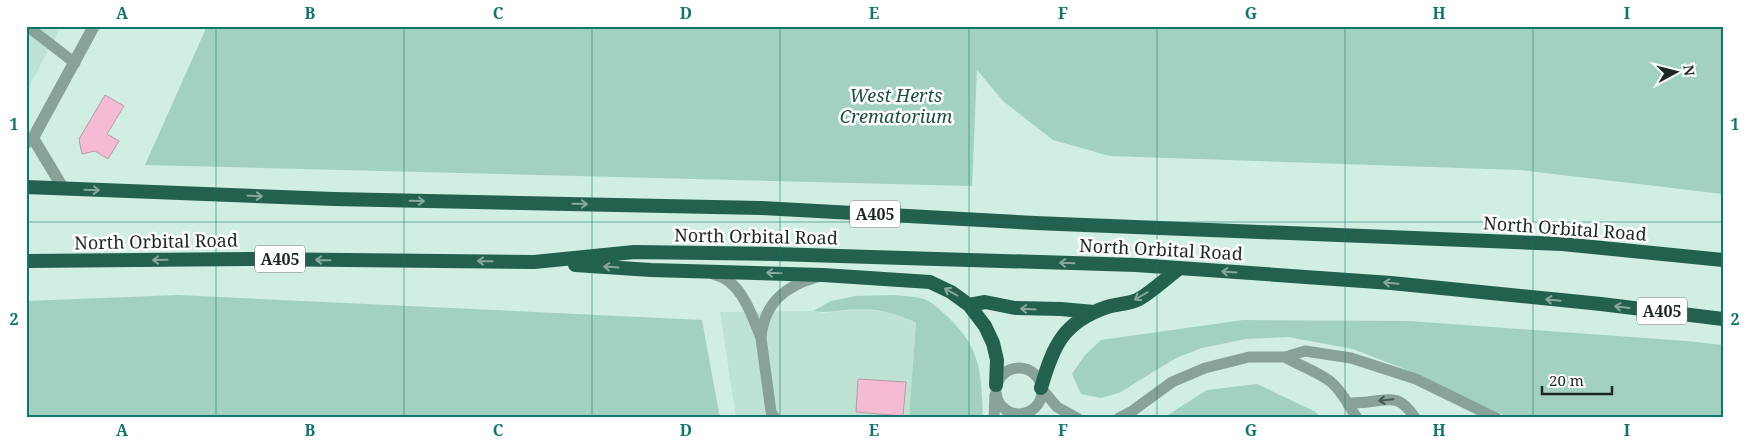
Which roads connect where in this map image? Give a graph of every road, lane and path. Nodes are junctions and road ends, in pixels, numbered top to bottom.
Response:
1 (27, 26) edge
2 (94, 26) edge
3 (75, 63) junction
4 (30, 141) edge
5 (26, 187) edge
6 (63, 188) junction
7 (1723, 260) edge
8 (26, 261) edge
9 (534, 262) junction
10 (1180, 268) junction
11 (698, 271) junction
12 (823, 275) junction
13 (969, 305) junction
14 (1094, 312) junction
15 (1723, 319) edge
16 (761, 338) junction
17 (1285, 357) junction
18 (996, 388) junction
19 (1041, 388) junction
20 (1348, 404) junction
21 (1016, 416) edge
22 (774, 418) edge
23 (994, 418) edge
24 (1077, 418) edge
25 (1119, 418) edge
26 (1357, 418) edge
27 (1415, 418) edge
28 (1496, 418) edge

1 - 3 lane
2 - 3 street
3 - 4 street
4 - 6 street
5 - 6 highway, North Orbital Road / A405
6 -> 7 highway, North Orbital Road / A405
9 -> 8 highway, North Orbital Road / A405
10 -> 9 highway, North Orbital Road / A405
11 -> 9 highway, A405
10 -> 14 highway
15 -> 10 highway, North Orbital Road / A405
12 -> 11 highway, A405
11 - 16 lane
13 -> 12 highway, A405
12 - 16 lane
14 -> 13 highway
13 - 18 highway, A405
14 - 19 highway
16 - 22 lane
17 - 20 lane
17 - 25 lane
17 - 28 lane
18 - 19 lane
18 - 21 lane
18 - 23 lane
19 - 21 lane
19 - 24 lane
20 - 26 lane
27 -> 20 lane

